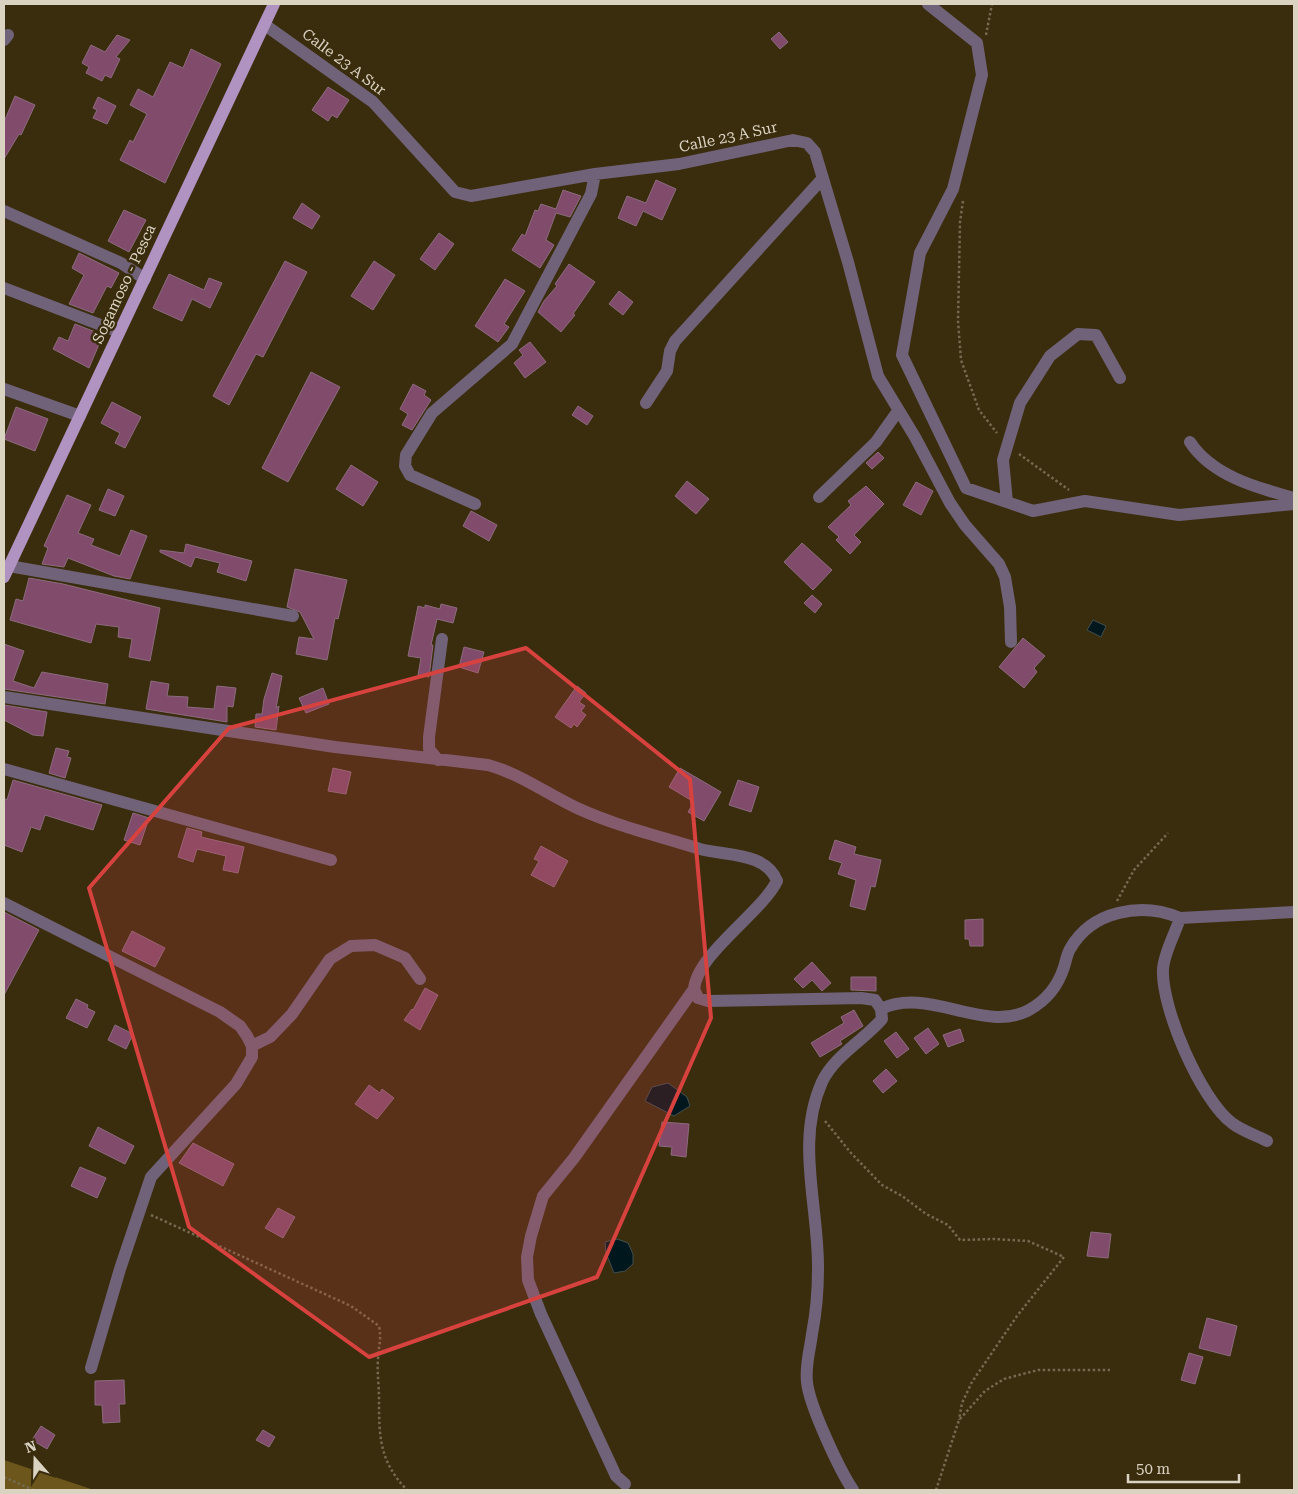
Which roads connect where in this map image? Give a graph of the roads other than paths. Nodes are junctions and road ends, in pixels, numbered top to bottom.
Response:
1 (274, 4) edge
2 (928, 4) edge
3 (265, 24) junction
4 (595, 174) junction
5 (823, 178) junction
6 (4, 211) edge
7 (145, 278) junction
8 (4, 288) edge
9 (119, 332) junction
10 (1120, 378) dead end
11 (4, 389) edge
12 (646, 403) dead end
13 (898, 411) junction
14 (80, 416) junction
15 (1190, 442) dead end
16 (819, 497) dead end
17 (1294, 498) edge
18 (1007, 502) junction
19 (475, 504) dead end
20 (1294, 504) edge
21 (6, 572) edge
22 (292, 616) dead end
23 (442, 639) dead end
24 (1011, 642) dead end
25 (4, 697) edge
26 (438, 760) junction
27 (4, 769) edge
28 (332, 860) dead end
29 (4, 903) edge
30 (1294, 912) edge
31 (1180, 918) junction
32 (420, 979) dead end
33 (694, 989) junction
34 (881, 1009) junction
35 (252, 1046) junction
36 (1267, 1141) dead end
37 (91, 1368) dead end
38 (625, 1484) dead end
39 (853, 1490) edge

1 - 3 main road, Sogamoso - Pesca
2 - 18 street
3 - 4 street, Calle 23 A Sur
3 - 7 main road, Sogamoso - Pesca
4 - 5 street, Calle 23 A Sur
4 - 19 street
5 - 12 street
5 - 13 street, Calle 23 A Sur
6 - 7 street
7 - 9 main road, Sogamoso - Pesca
8 - 9 street
9 - 14 main road, Sogamoso - Pesca
10 - 18 street
11 - 14 street
13 - 16 street
13 - 24 street, Calle 23 A Sur
14 - 21 main road, Sogamoso - Pesca
15 - 17 street
18 - 20 street
21 - 22 street
23 - 26 street
25 - 26 street
26 - 33 street
27 - 28 street
29 - 35 street
30 - 31 street
31 - 34 street
31 - 36 street
32 - 35 street
33 - 34 street
33 - 38 street
34 - 39 street
35 - 37 street

